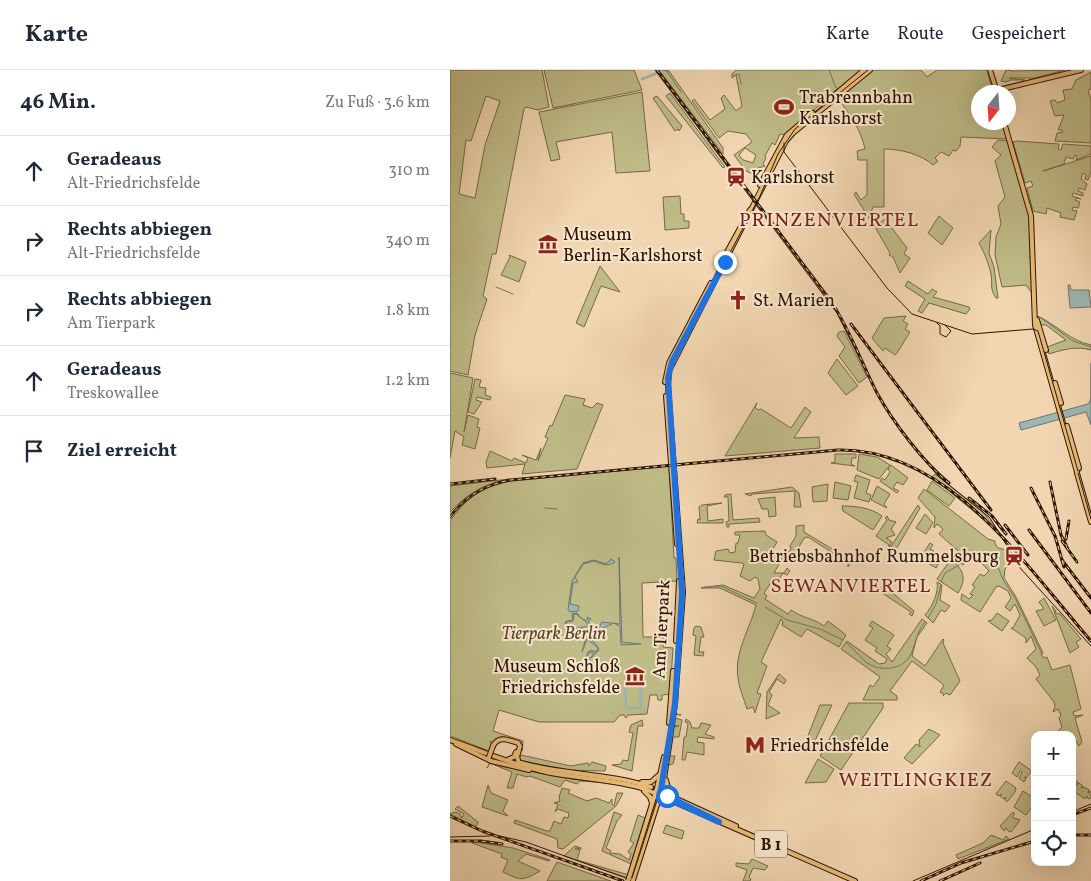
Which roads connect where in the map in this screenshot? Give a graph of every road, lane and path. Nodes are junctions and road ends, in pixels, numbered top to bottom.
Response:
1 (864, 70) edge
2 (870, 70) edge
3 (989, 70) edge
4 (1074, 70) edge
5 (1080, 70) edge
6 (994, 85) edge
7 (1016, 86) edge
8 (1016, 86) edge
9 (1006, 130) edge
10 (672, 465) junction
11 (1078, 472) junction
12 (1091, 513) edge
13 (1091, 522) edge
14 (450, 739) edge
15 (514, 742) junction
16 (488, 758) junction
17 (509, 759) junction
18 (519, 763) junction
19 (547, 772) junction
20 (663, 774) junction
21 (585, 776) junction
22 (642, 782) junction
23 (640, 788) junction
24 (651, 788) tunnel mouth
25 (659, 792) junction
26 (667, 796) tunnel mouth
27 (676, 796) junction
28 (672, 801) junction
29 (652, 806) junction
30 (656, 810) junction
31 (720, 820) junction
32 (826, 866) junction
33 (635, 868) junction
34 (631, 880) edge
35 (855, 881) edge
36 (860, 881) edge

1 - 10 main road
2 - 10 main road
3 - 6 main road
4 - 7 main road
5 - 8 main road
9 - 11 main road
10 - 20 main road, Am Tierpark
11 - 12 main road
11 - 13 main road
14 - 16 main road
14 - 17 main road
14 - 19 main road
15 - 16 main road, bridge
15 - 17 main road
15 - 18 main road
16 - 19 main road
17 - 18 main road
18 - 21 main road
19 - 21 main road
20 - 22 main road
20 - 25 main road, Am Tierpark
20 - 27 main road
21 - 22 main road
21 - 23 main road
21 - 24 main road
22 - 25 main road
23 - 25 main road
23 - 29 main road
25 - 27 main road
25 - 28 main road
25 - 29 main road
25 - 30 main road
26 - 31 main road, B 1
27 - 31 main road
28 - 30 main road
28 - 31 main road
29 - 33 main road
30 - 33 main road
31 - 32 main road, B 1
32 - 35 main road, B 1
32 - 36 main road, B 1
33 - 34 main road

